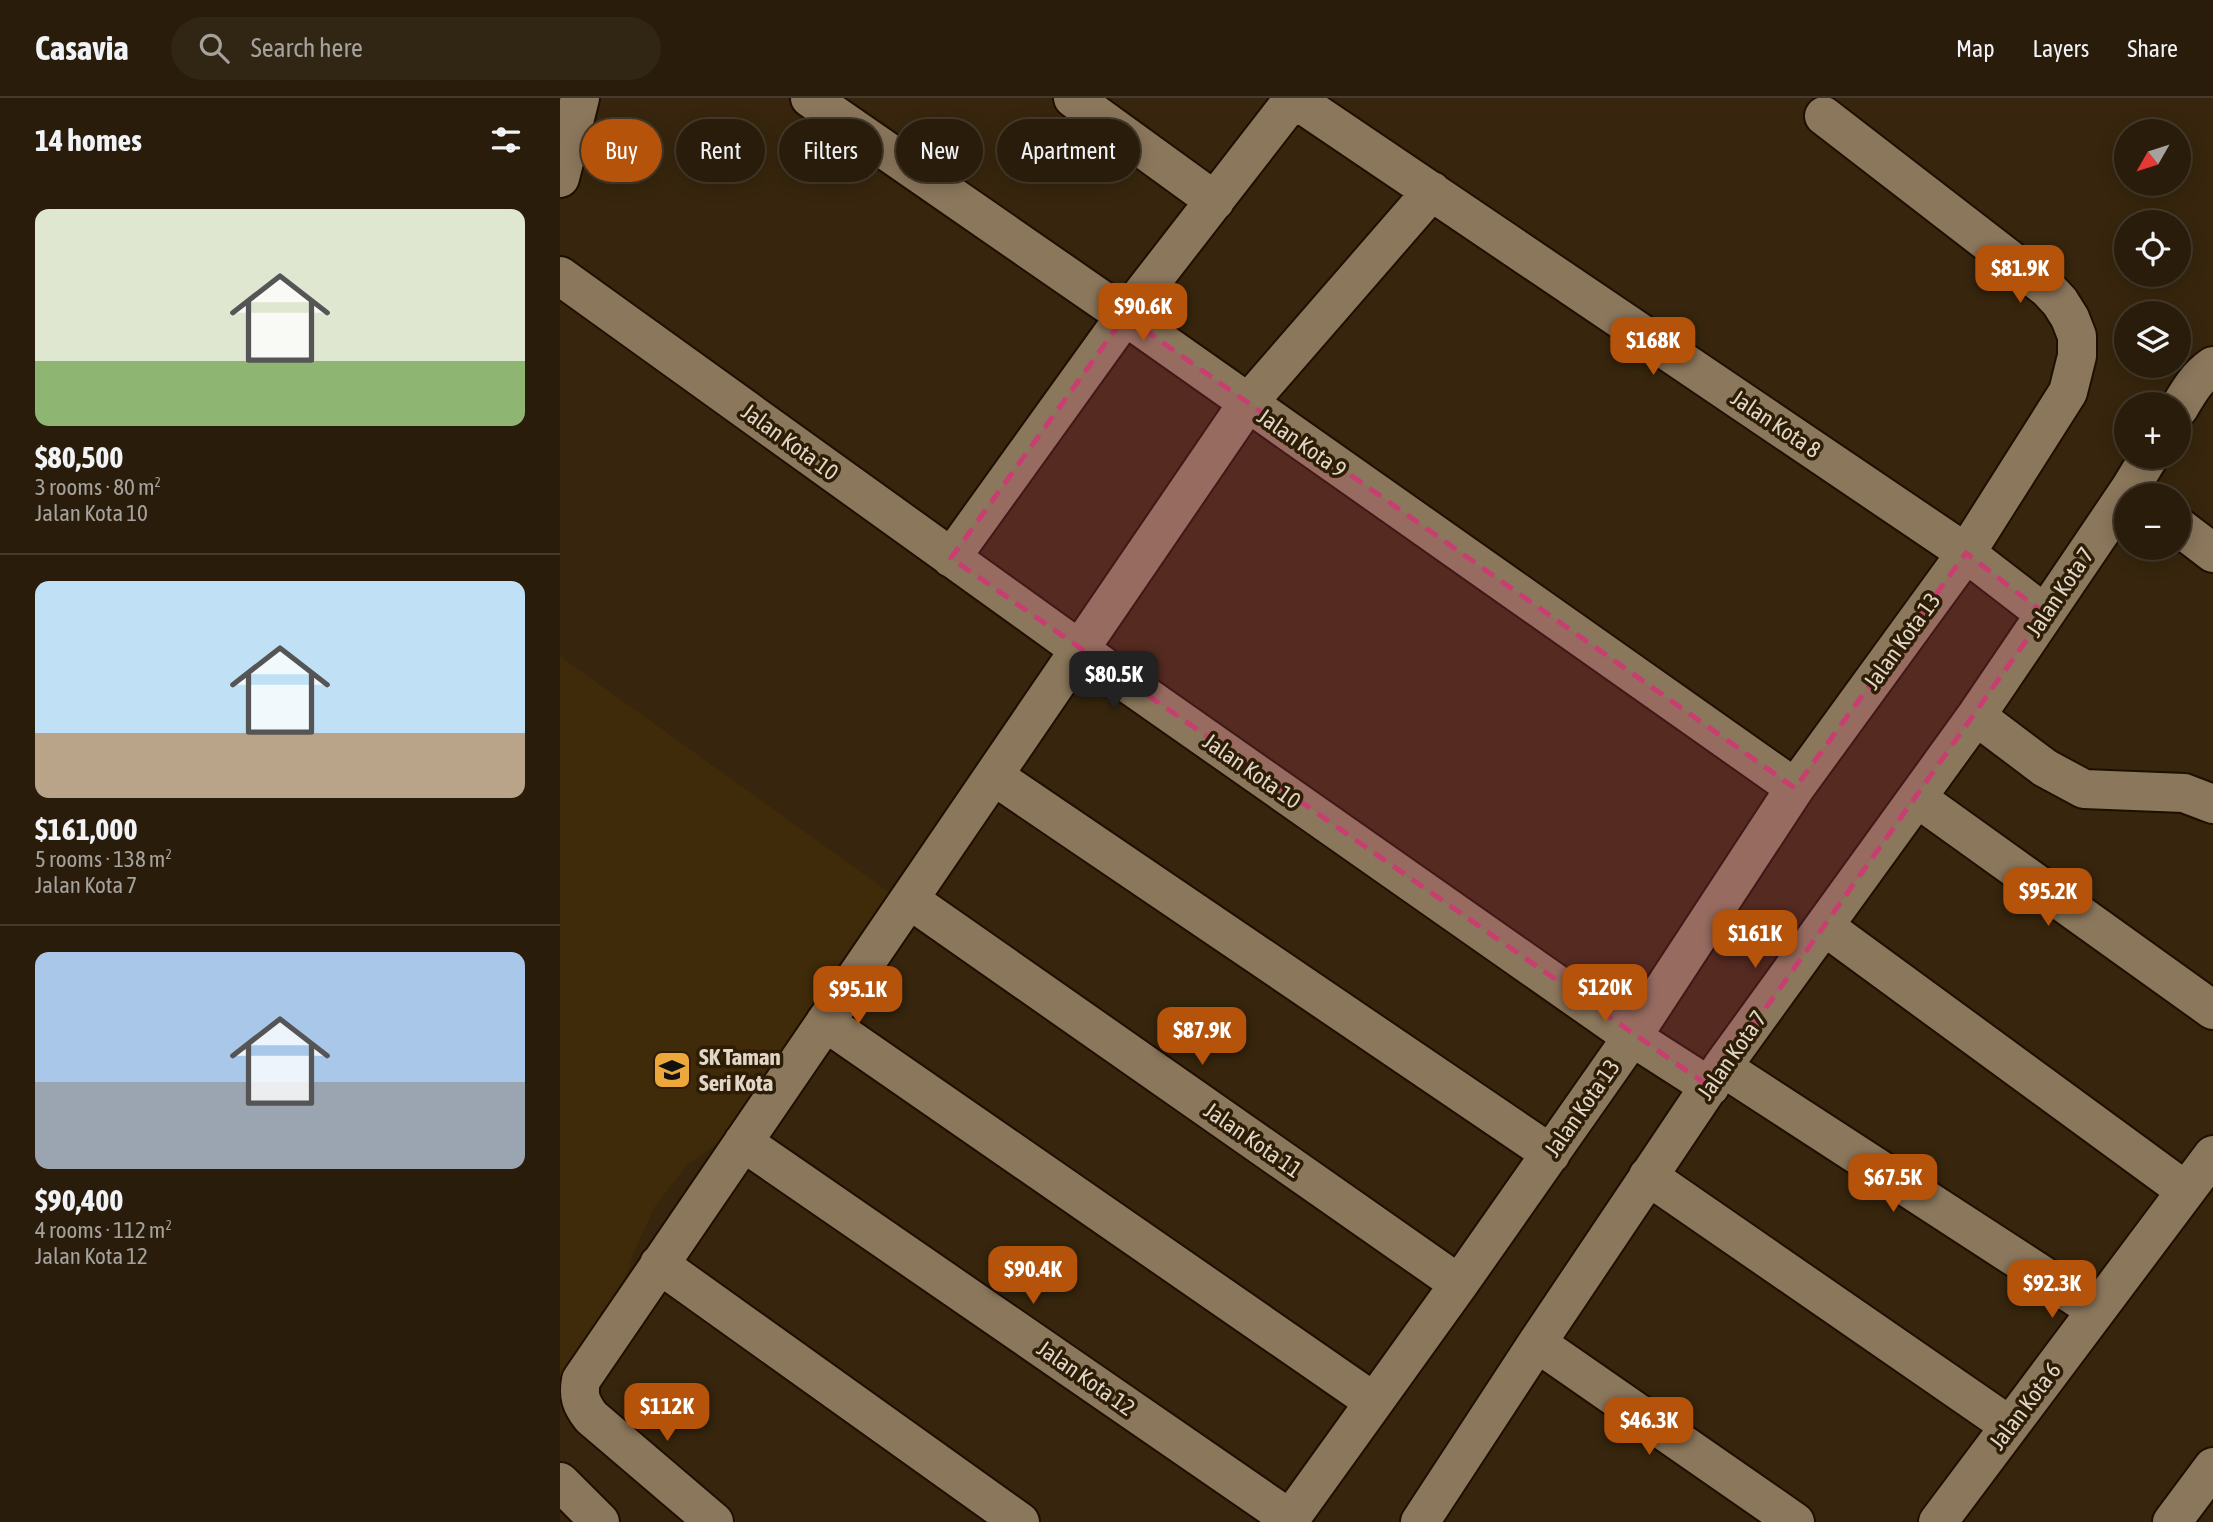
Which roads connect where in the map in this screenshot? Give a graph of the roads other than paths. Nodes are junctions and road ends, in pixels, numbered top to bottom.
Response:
1 (580, 98) edge
2 (810, 98) edge
3 (1073, 98) edge
4 (1293, 98) edge
5 (1824, 116) dead end
6 (560, 178) edge
7 (1432, 191) junction
8 (1215, 201) junction
9 (560, 276) edge
10 (1125, 317) junction
11 (2208, 369) edge
12 (2191, 392) edge
13 (1247, 404) junction
14 (2114, 519) edge
15 (2191, 536) edge
16 (1966, 553) junction
17 (2213, 553) edge
18 (951, 558) junction
19 (2045, 614) junction
20 (1080, 650) junction
21 (1976, 716) junction
22 (994, 776) junction
23 (1795, 788) junction
24 (1917, 798) junction
25 (2213, 804) edge
26 (910, 900) junction
27 (1824, 926) junction
28 (2213, 1010) edge
29 (825, 1022) junction
30 (1632, 1037) junction
31 (1716, 1077) junction
32 (743, 1142) junction
33 (1551, 1154) junction
34 (2213, 1155) edge
35 (1648, 1177) junction
36 (2186, 1191) junction
37 (659, 1264) junction
38 (1459, 1284) junction
39 (2096, 1310) junction
40 (1537, 1343) junction
41 (1374, 1402) junction
42 (2010, 1426) junction
43 (2213, 1466) edge
44 (560, 1482) edge
45 (1289, 1521) edge
46 (1422, 1521) edge
47 (600, 1522) edge
48 (713, 1522) edge
49 (1020, 1522) edge
50 (1795, 1522) edge
51 (1938, 1522) edge
52 (2172, 1522) edge

1 - 6 street
2 - 10 street, Jalan Kota 9
3 - 8 street
4 - 7 street, Jalan Kota 8
4 - 8 street
5 - 16 street, Jalan Kota 13
7 - 13 street
7 - 16 street, Jalan Kota 8
8 - 10 street
9 - 18 street, Jalan Kota 10
10 - 13 street, Jalan Kota 9
10 - 18 street
11 - 12 street
13 - 20 street
13 - 23 street, Jalan Kota 9
14 - 19 street, Jalan Kota 7
15 - 17 street
16 - 19 street, Jalan Kota 8
16 - 23 street, Jalan Kota 13
18 - 20 street, Jalan Kota 10
19 - 21 street, Jalan Kota 7
20 - 22 street
20 - 30 street, Jalan Kota 10
21 - 24 street, Jalan Kota 7
21 - 25 street
22 - 26 street
22 - 33 street
23 - 30 street, Jalan Kota 13
24 - 27 street, Jalan Kota 7
24 - 28 street
26 - 29 street
26 - 38 street, Jalan Kota 11
27 - 31 street, Jalan Kota 7
27 - 36 street
29 - 32 street
29 - 41 street
30 - 31 street, Jalan Kota 10
30 - 33 street, Jalan Kota 13
31 - 35 street, Jalan Kota 7
31 - 39 street, Jalan Kota 10
32 - 37 street
32 - 45 street, Jalan Kota 12
33 - 38 street, Jalan Kota 13
34 - 36 street, Jalan Kota 6
35 - 40 street, Jalan Kota 7
35 - 42 street
36 - 39 street, Jalan Kota 6
37 - 48 street
37 - 49 street
38 - 41 street, Jalan Kota 13
39 - 42 street, Jalan Kota 6
40 - 46 street, Jalan Kota 7
40 - 50 street
41 - 45 street, Jalan Kota 13
42 - 51 street, Jalan Kota 6
43 - 52 street
44 - 47 street

